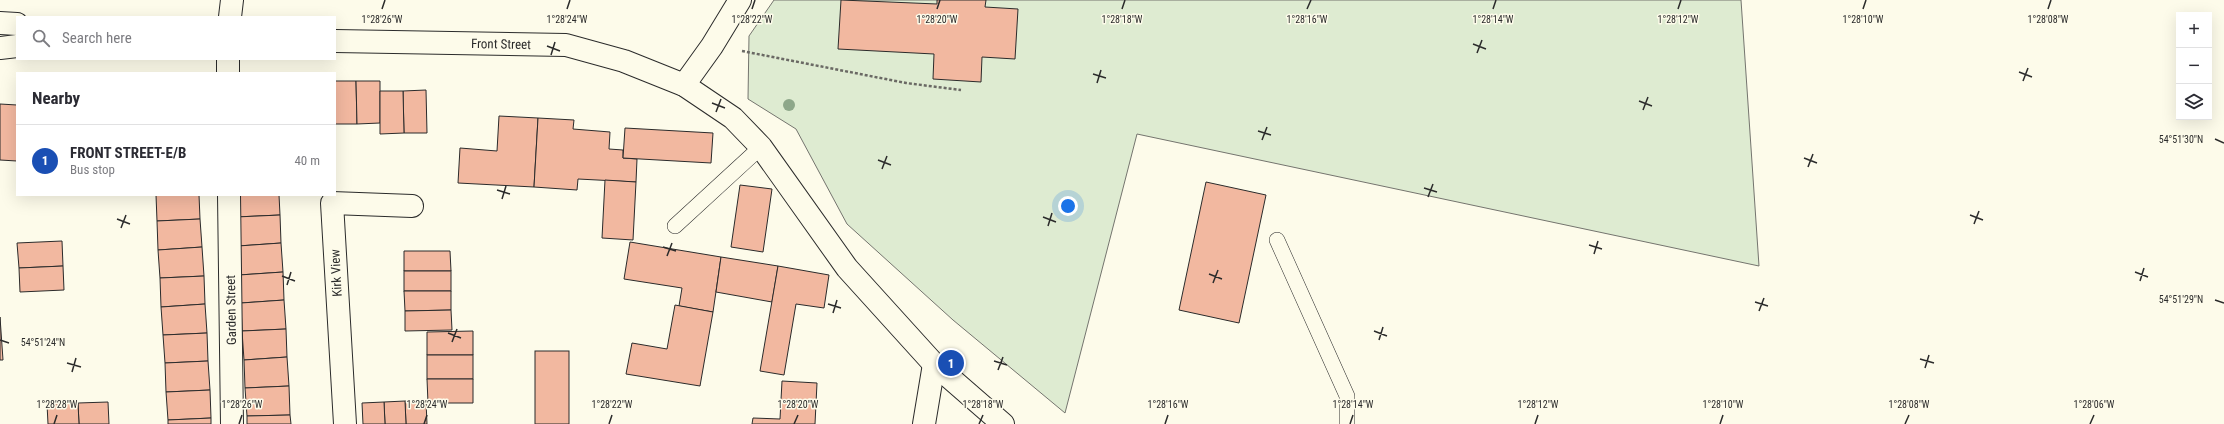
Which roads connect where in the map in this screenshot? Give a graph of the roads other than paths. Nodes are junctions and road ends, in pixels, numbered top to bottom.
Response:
1 (232, 0) edge
2 (740, 0) edge
3 (230, 16) edge
4 (0, 22) edge
5 (16, 24) edge
6 (336, 41) edge
7 (16, 46) edge
8 (0, 48) edge
9 (228, 60) edge
10 (228, 72) edge
11 (684, 85) junction
12 (761, 147) junction
13 (229, 196) edge
14 (412, 206) dead end
15 (675, 226) dead end
16 (1277, 240) dead end
17 (934, 364) junction
18 (232, 424) edge
19 (345, 424) edge
20 (924, 424) edge
21 (1003, 424) edge
22 (1347, 424) edge

1 - 3 street
2 - 11 street
4 - 5 street
6 - 11 street, Front Street
7 - 8 street
9 - 10 street
11 - 12 street, Front Street
12 - 15 lane
12 - 17 street, Front Street
13 - 18 street, Garden Street
14 - 19 street, Kirk View
16 - 22 lane
17 - 20 street
17 - 21 street, Front Street

